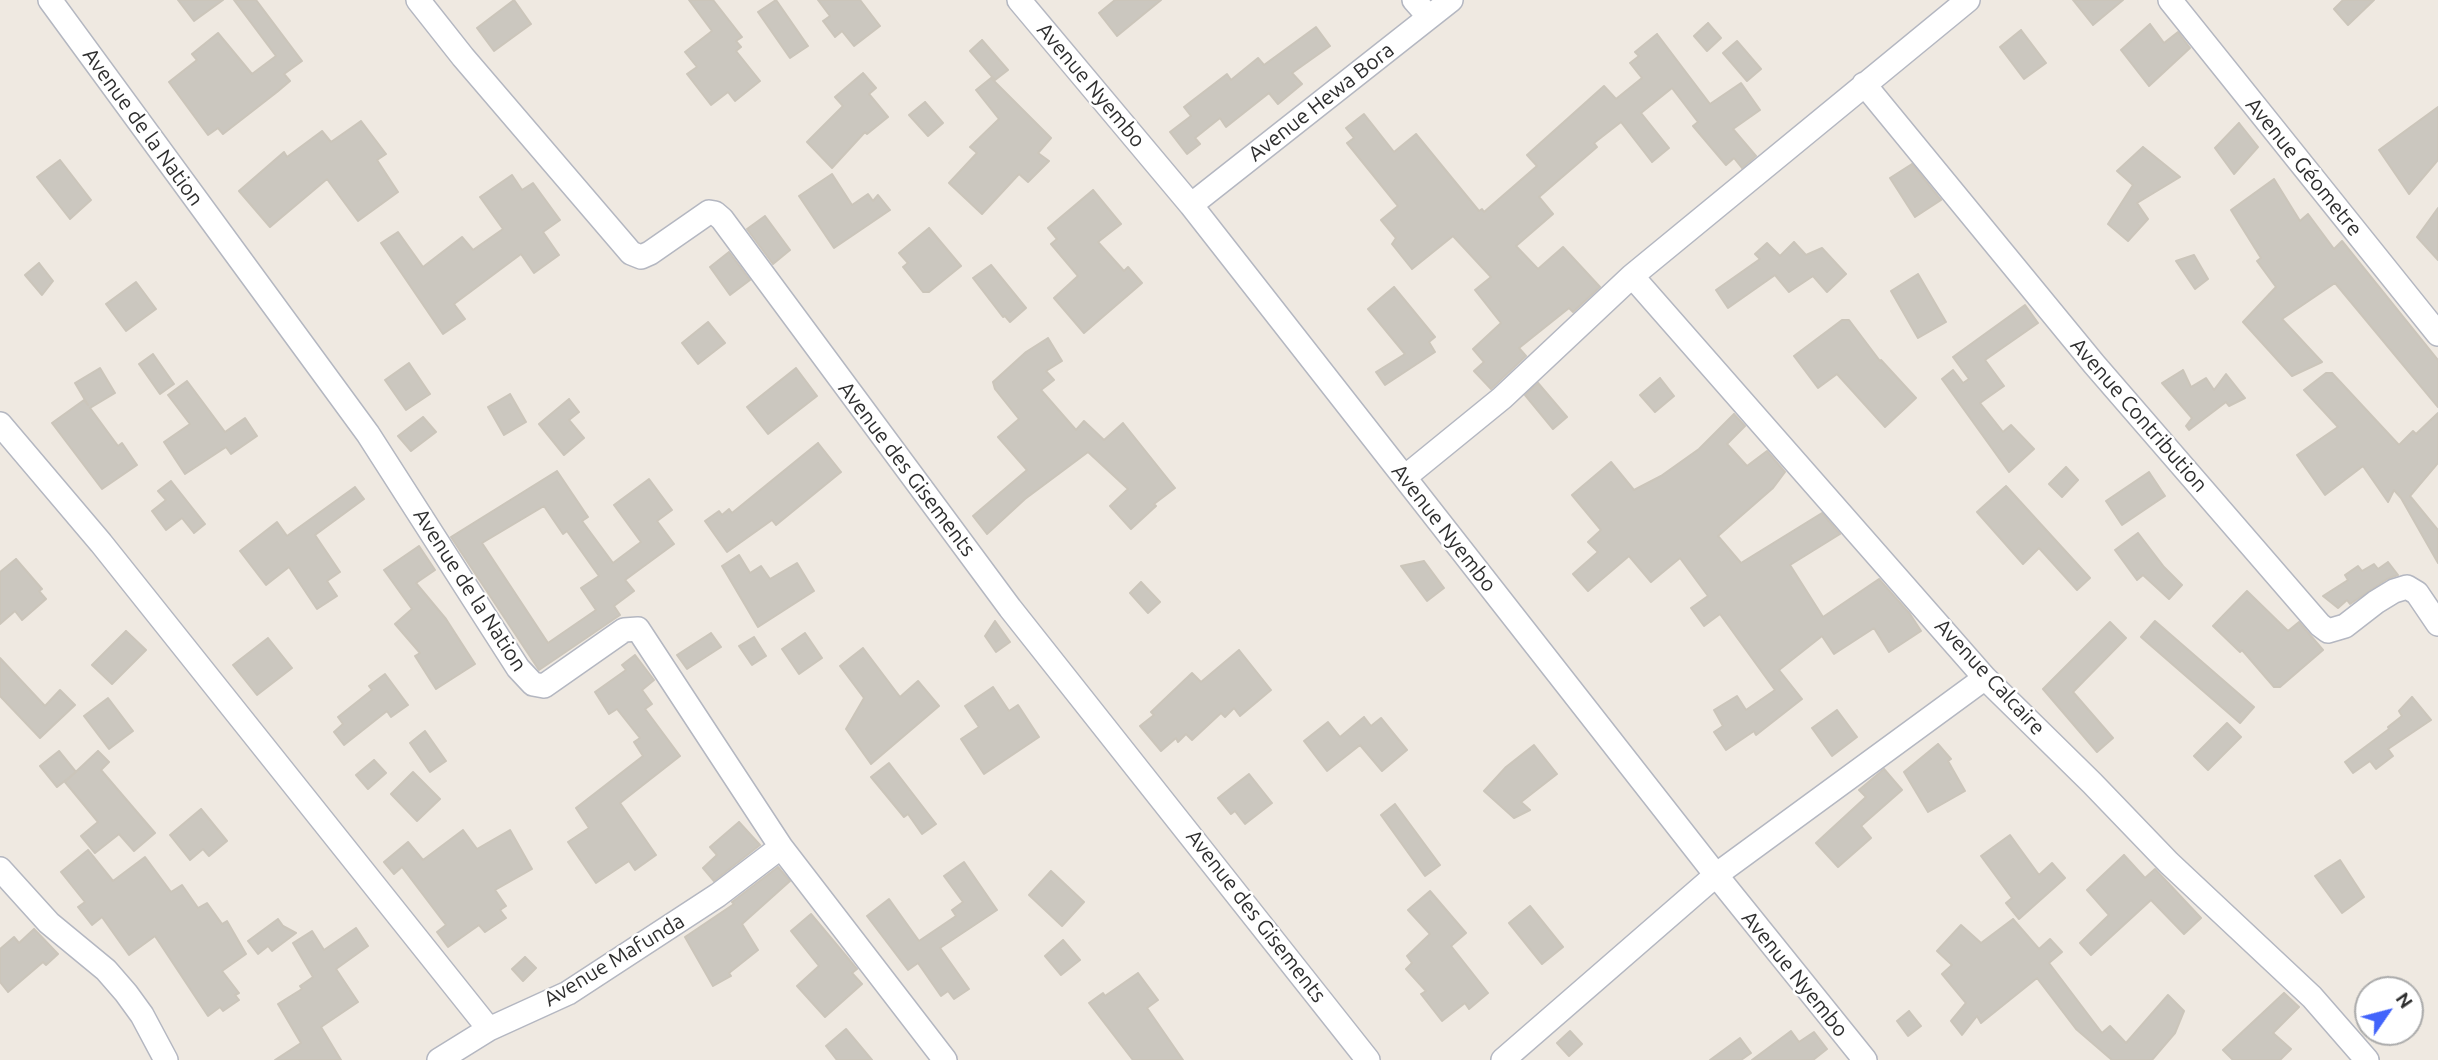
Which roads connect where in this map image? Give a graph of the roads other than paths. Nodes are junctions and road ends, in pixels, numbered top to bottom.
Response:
1 (50, 0) edge
2 (418, 0) edge
3 (1020, 0) edge
4 (1451, 0) edge
5 (1968, 0) edge
6 (2170, 0) edge
7 (1421, 9) edge
8 (1864, 84) junction
9 (1191, 205) junction
10 (1632, 275) junction
11 (2438, 334) edge
12 (0, 424) edge
13 (1405, 477) junction
14 (2438, 624) edge
15 (1985, 678) junction
16 (781, 847) junction
17 (0, 869) edge
18 (1716, 876) junction
19 (489, 1029) junction
20 (166, 1060) edge
21 (439, 1060) edge
22 (944, 1060) edge
23 (1368, 1060) edge
24 (1503, 1060) edge
25 (1865, 1060) edge
26 (2367, 1060) edge

1 - 16 street, Avenue de la Nation
2 - 23 street, Avenue des Gisements
3 - 9 street, Avenue Nyembo
4 - 7 street, Avenue Hewa Bora
5 - 8 street
6 - 11 street, Avenue Géometre
7 - 9 street, Avenue Hewa Bora
8 - 10 street
8 - 14 street, Avenue Contribution
9 - 13 street, Avenue Nyembo
10 - 13 street
10 - 15 street, Avenue Calcaire
12 - 19 street
13 - 18 street, Avenue Nyembo
15 - 18 street
15 - 26 street, Avenue Calcaire
16 - 19 street, Avenue Mafunda
16 - 22 street, Avenue de la Nation
17 - 20 street
18 - 24 street
18 - 25 street, Avenue Nyembo
19 - 21 street, Avenue Mafunda

